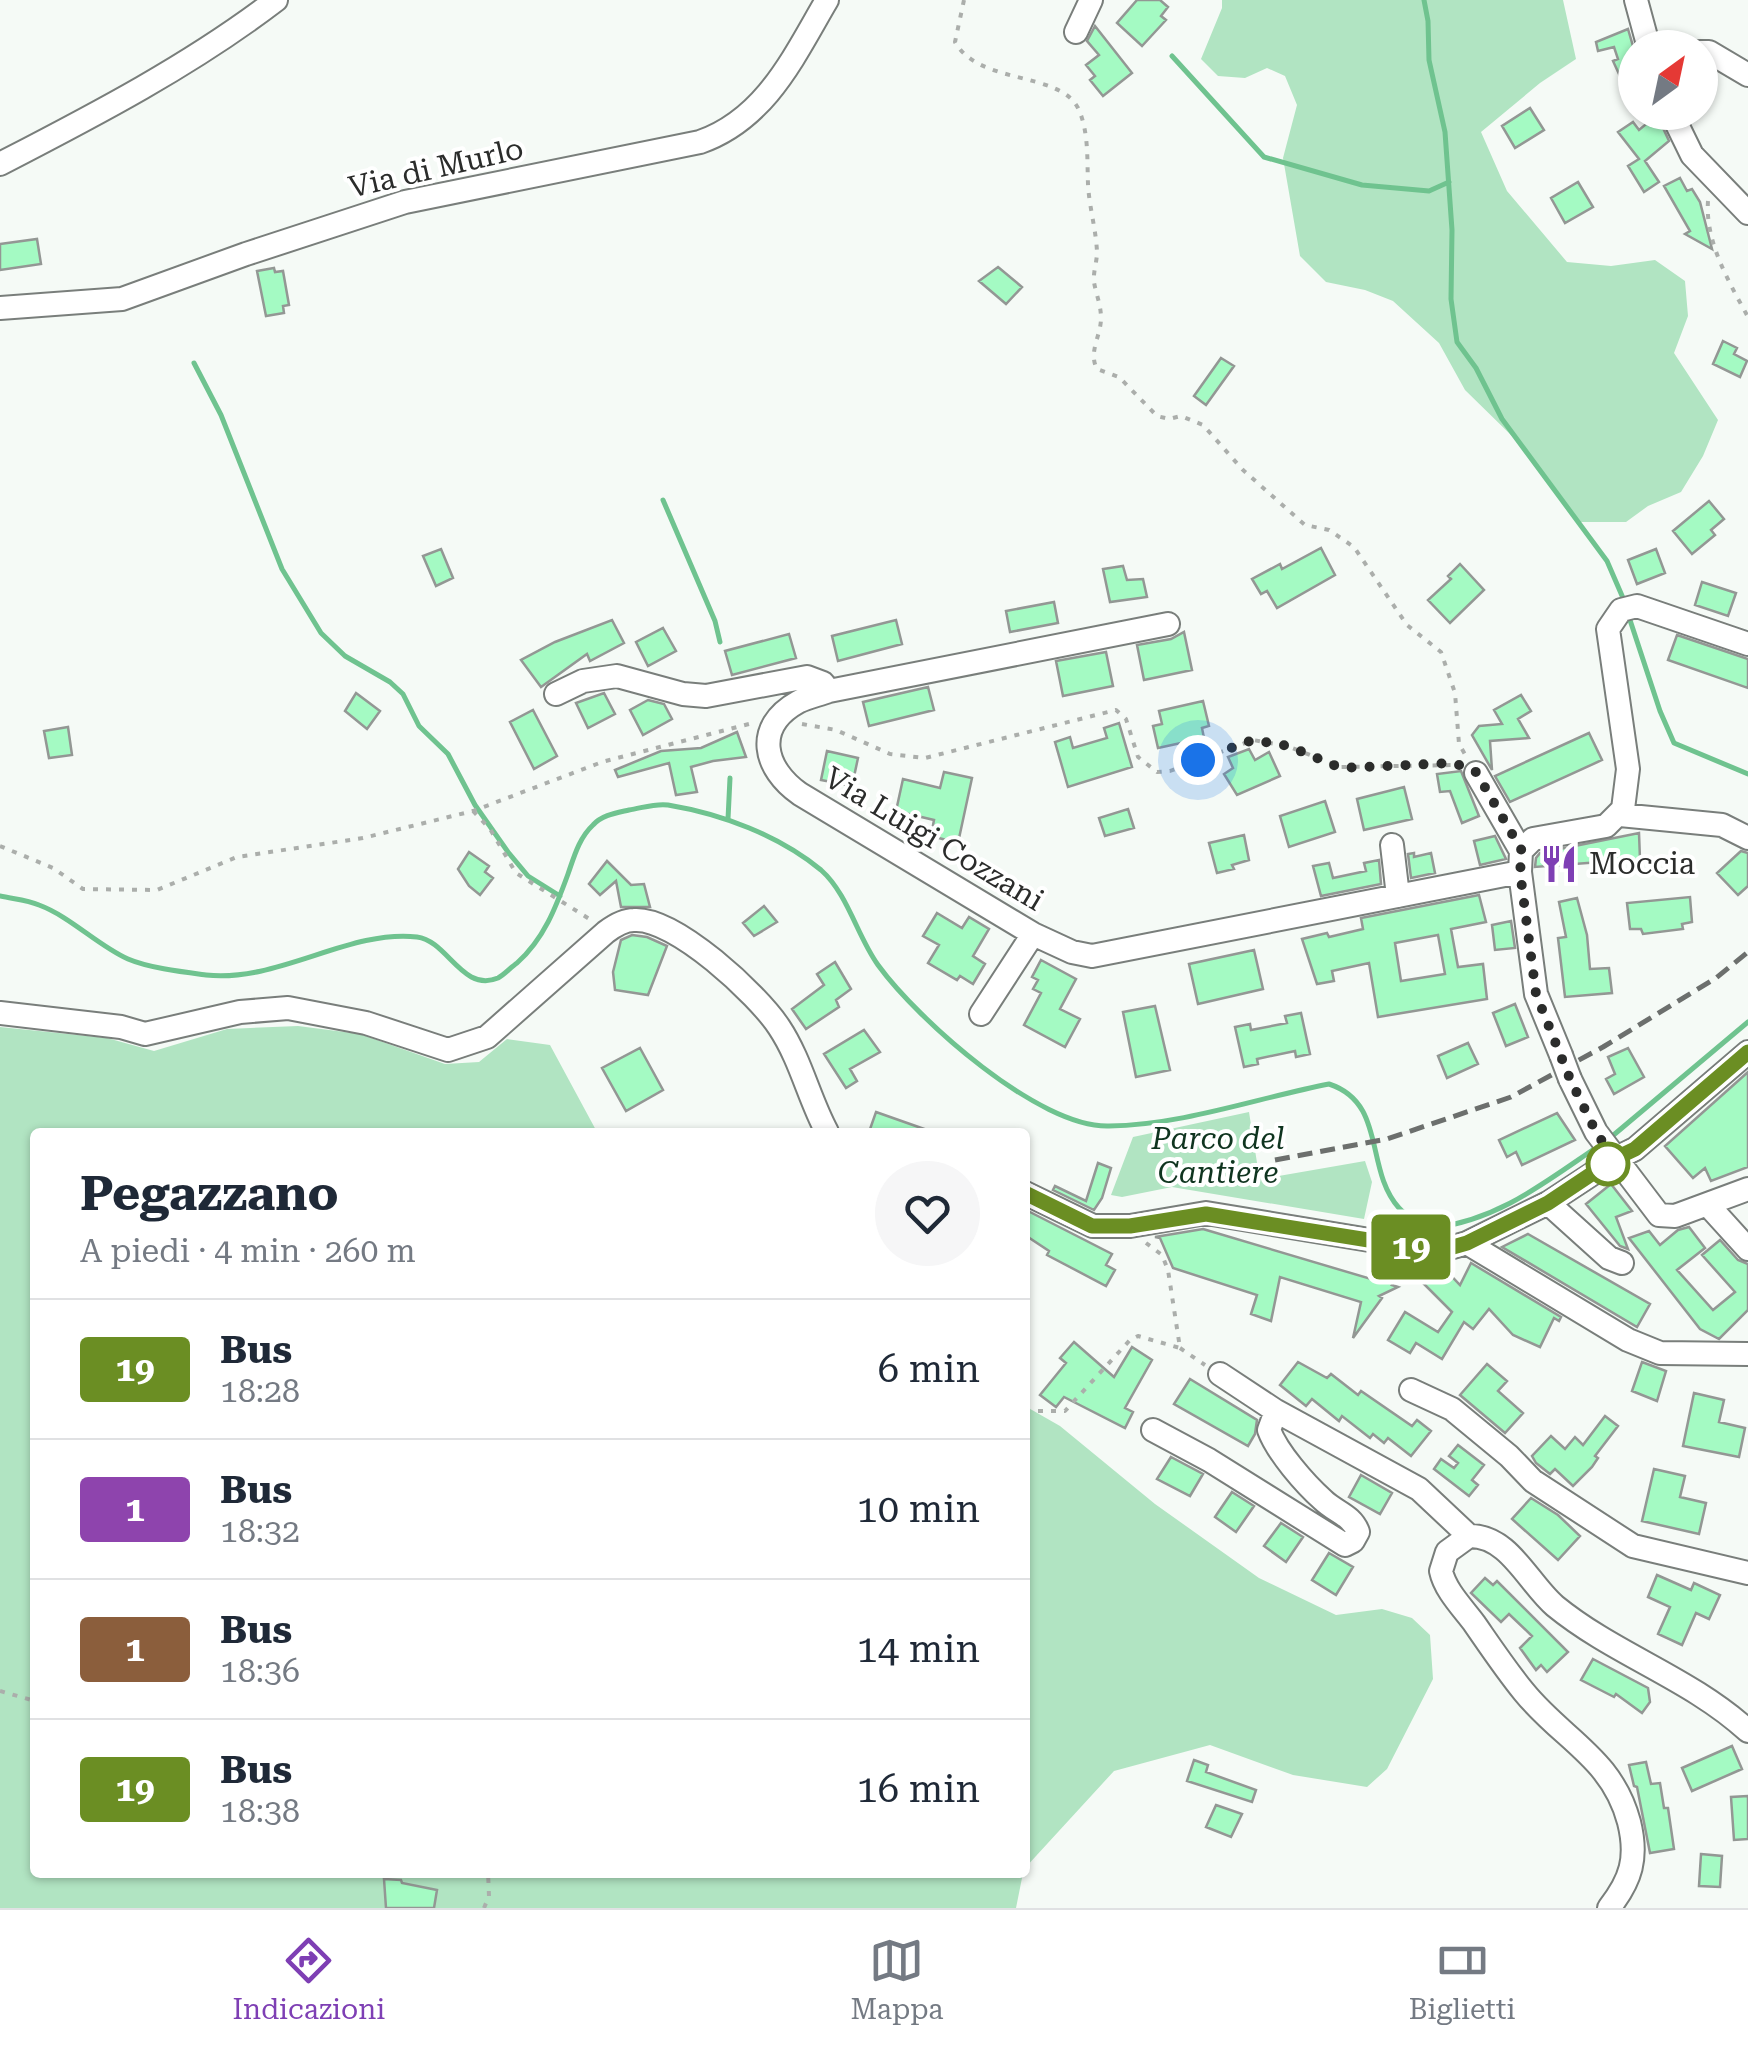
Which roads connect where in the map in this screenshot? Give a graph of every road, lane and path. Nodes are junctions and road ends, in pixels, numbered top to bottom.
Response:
1 (276, 0) edge
2 (827, 0) edge
3 (964, 0) edge
4 (1091, 0) edge
5 (1636, 0) edge
6 (1644, 30) edge
7 (1076, 32) dead end
8 (1718, 58) edge
9 (1748, 75) edge
10 (1680, 130) edge
11 (0, 164) edge
12 (1715, 180) junction
13 (1748, 213) edge
14 (0, 308) edge
15 (1748, 318) edge
16 (1168, 624) dead end
17 (1748, 644) edge
18 (829, 691) junction
19 (556, 694) dead end
20 (777, 721) junction
21 (1476, 772) junction
22 (473, 810) junction
23 (1620, 815) junction
24 (1748, 838) edge
25 (1392, 845) dead end
26 (0, 846) edge
27 (1521, 862) junction
28 (1398, 896) junction
29 (572, 910) dead end
30 (1033, 934) junction
31 (0, 1013) edge
32 (981, 1014) dead end
33 (1748, 1052) edge
34 (825, 1128) edge
35 (1614, 1159) junction
36 (1748, 1190) edge
37 (1030, 1195) edge
38 (1548, 1203) junction
39 (1708, 1205) junction
40 (1142, 1240) dead end
41 (1467, 1243) junction
42 (1748, 1250) edge
43 (1622, 1264) dead end
44 (1180, 1348) junction
45 (1748, 1354) edge
46 (1220, 1374) joint
47 (1410, 1390) dead end
48 (1276, 1410) junction
49 (1030, 1412) edge
50 (1153, 1430) dead end
51 (1469, 1536) junction
52 (1748, 1573) edge
53 (0, 1691) edge
54 (30, 1700) edge
55 (1748, 1731) edge
56 (488, 1878) edge
57 (484, 1908) edge
58 (1609, 1908) edge

1 - 11 street
2 - 14 street, Via di Murlo
3 - 21 path
4 - 7 street
5 - 6 street
8 - 9 street
10 - 12 street
12 - 13 street
12 - 15 path
16 - 18 street
17 - 23 street
18 - 19 street
18 - 20 street
20 - 21 path
20 - 22 path
20 - 30 street, Via Luigi Cozzani
21 - 27 street
22 - 26 path
22 - 29 path
23 - 24 street
23 - 27 street, Via Luigi Cozzani
25 - 28 street
27 - 28 street, Via Luigi Cozzani
27 - 35 street, bridge
28 - 30 street, Via Luigi Cozzani
30 - 32 street
31 - 34 street
33 - 35 street
35 - 38 street
35 - 39 street
36 - 39 street
37 - 41 street
38 - 41 street
38 - 43 street
39 - 42 street
40 - 44 path
41 - 45 street
44 - 46 path
44 - 49 path
46 - 48 street
47 - 52 street
48 - 50 street
48 - 51 street
51 - 55 street
51 - 58 street
53 - 54 path
56 - 57 path

